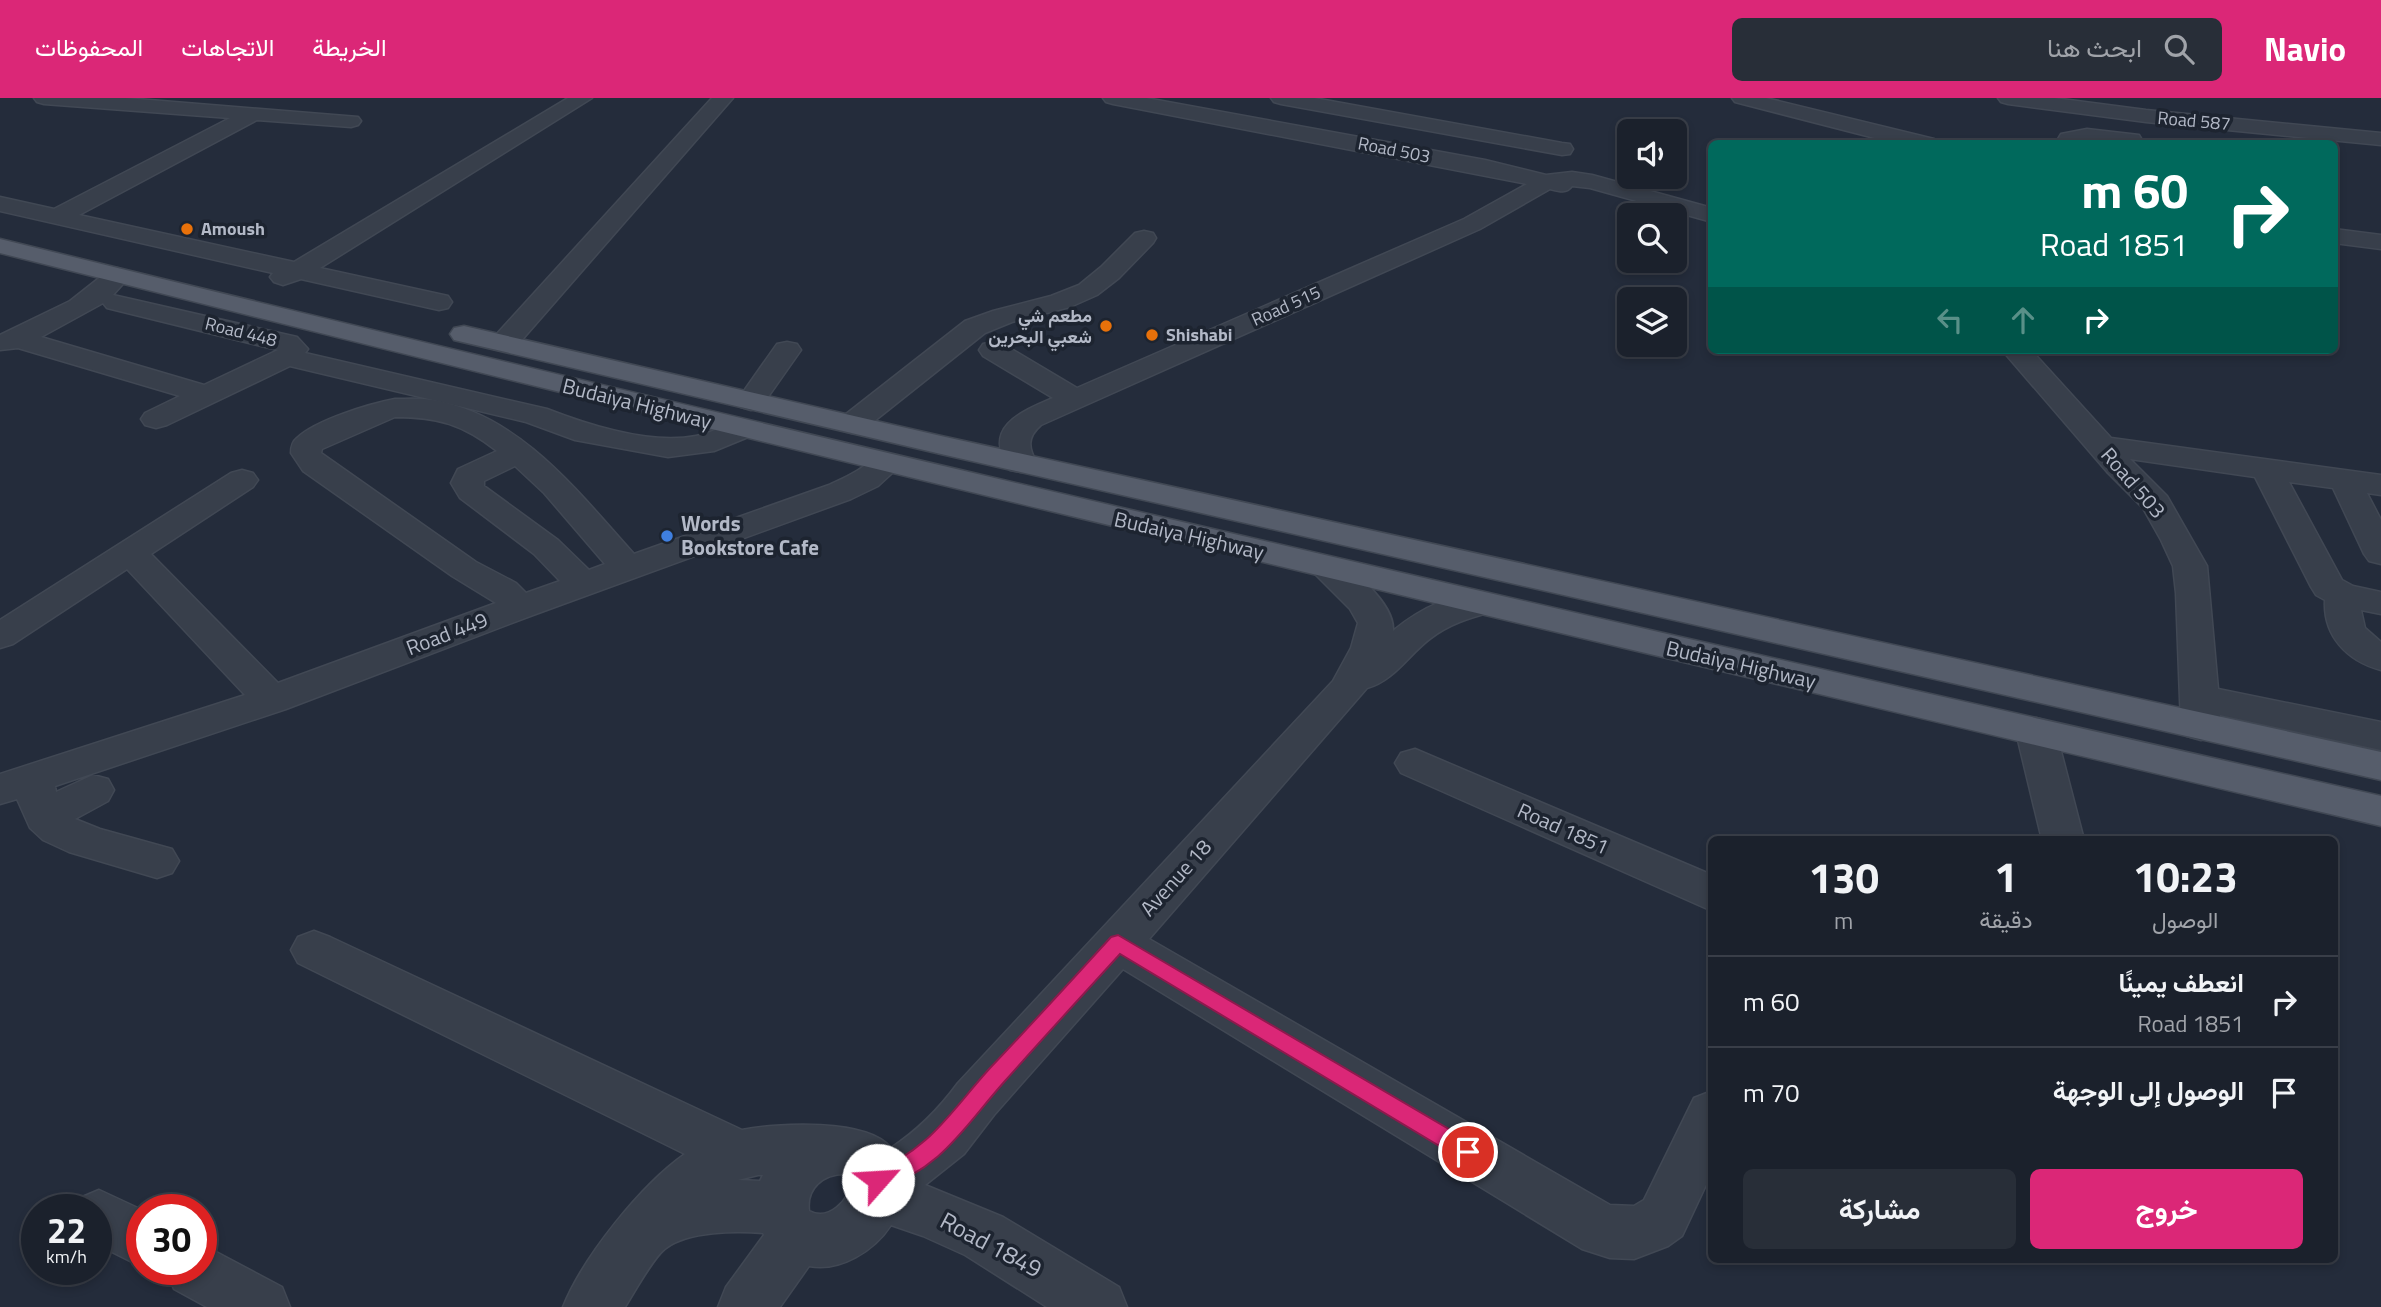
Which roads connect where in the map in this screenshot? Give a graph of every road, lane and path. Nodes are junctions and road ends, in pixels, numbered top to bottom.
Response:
1 (44, 98) edge
2 (582, 98) edge
3 (723, 98) edge
4 (1113, 98) edge
5 (1281, 98) edge
6 (1742, 98) edge
7 (2008, 98) edge
8 (1311, 101) edge
9 (250, 116) junction
10 (351, 121) dead end
11 (1268, 125) junction
12 (2381, 139) edge
13 (1910, 140) edge
14 (2070, 140) edge
15 (2124, 140) edge
16 (1562, 149) dead end
17 (1547, 181) junction
18 (1627, 203) edge
19 (0, 204) edge
20 (1708, 214) edge
21 (57, 217) junction
22 (1687, 219) edge
23 (0, 222) edge
24 (1708, 225) edge
25 (2338, 237) edge
26 (1144, 238) dead end
27 (2381, 242) edge
28 (0, 246) edge
29 (290, 282) junction
30 (154, 285) junction
31 (116, 289) junction
32 (439, 302) dead end
33 (80, 307) junction
34 (8, 342) edge
35 (503, 343) junction
36 (787, 350) dead end
37 (993, 350) dead end
38 (2020, 354) edge
39 (287, 358) junction
40 (206, 395) junction
41 (1074, 398) junction
42 (747, 415) junction
43 (156, 419) dead end
44 (852, 424) junction
45 (2102, 446) junction
46 (519, 453) junction
47 (1021, 463) junction
48 (886, 464) junction
49 (2266, 468) junction
50 (242, 480) dead end
51 (2345, 480) junction
52 (2381, 485) edge
53 (130, 552) junction
54 (2381, 554) edge
55 (628, 569) junction
56 (1327, 569) junction
57 (584, 584) junction
58 (2343, 595) junction
59 (2381, 603) edge
60 (1478, 604) junction
61 (520, 607) junction
62 (0, 636) edge
63 (2381, 659) edge
64 (1348, 689) junction
65 (272, 700) junction
66 (2200, 712) junction
67 (2036, 732) junction
68 (2381, 736) edge
69 (1415, 763) dead end
70 (2381, 766) edge
71 (16, 783) edge
72 (93, 790) dead end
73 (2381, 811) edge
74 (45, 817) junction
75 (2062, 836) edge
76 (157, 861) dead end
77 (1708, 892) edge
78 (1118, 943) junction
79 (314, 950) dead end
80 (1708, 1123) edge
81 (738, 1154) junction
82 (858, 1169) junction
83 (789, 1222) junction
84 (648, 1229) junction
85 (217, 1282) edge
86 (262, 1307) edge
87 (591, 1307) edge
88 (746, 1307) edge
89 (1100, 1307) edge

1 - 9 street
2 - 29 street
3 - 35 street
4 - 11 street, Road 503
5 - 8 street
6 - 13 street
7 - 12 street, Road 587
8 - 11 street
8 - 16 street
9 - 10 street
9 - 21 street
11 - 17 street, Road 503
14 - 15 street
17 - 18 street, Road 503
17 - 20 street
17 - 41 street, Road 515
19 - 21 street
21 - 29 street
22 - 24 street, Road 503
23 - 29 main road, Budaiya Highway
25 - 27 street
26 - 44 street
28 - 31 main road, Budaiya Highway
29 - 32 street
29 - 35 main road, Budaiya Highway
30 - 31 main road, Budaiya Highway
30 - 33 street
30 - 42 main road, Budaiya Highway
31 - 33 street
31 - 39 street, Road 448
33 - 34 street
34 - 40 street
35 - 42 main road, Budaiya Highway
36 - 42 street
37 - 41 street
38 - 45 street, Road 503
39 - 40 street, Road 448
39 - 42 street
40 - 43 street, Road 448
41 - 47 street, Road 515
42 - 44 main road, Budaiya Highway
42 - 48 main road, Budaiya Highway
44 - 47 main road, Budaiya Highway
45 - 49 street
45 - 66 street, Road 503
46 - 55 street
46 - 57 street
46 - 61 street
47 - 66 main road, Budaiya Highway
48 - 55 street, Road 449
48 - 56 main road, Budaiya Highway
49 - 51 street
49 - 58 street
50 - 53 street
51 - 52 street
51 - 54 street
53 - 62 street
53 - 65 street
55 - 57 street, Road 449
56 - 60 main road, Budaiya Highway
56 - 64 street, Avenue 18
57 - 61 street, Road 449
58 - 59 street
58 - 63 street
60 - 64 street, Avenue 18
60 - 67 main road, Budaiya Highway
61 - 65 street, Road 449
64 - 78 street, Avenue 18
65 - 71 street, Road 449
66 - 68 street
66 - 70 main road, Budaiya Highway
67 - 73 main road, Budaiya Highway
67 - 75 street
69 - 77 street, Road 1851
71 - 74 street
72 - 74 street
74 - 76 street
78 - 80 street
78 - 82 street, Avenue 18
79 - 81 street
81 - 82 street
81 - 84 street
82 - 83 street
82 - 83 street
82 - 89 street, Road 1849
83 - 84 street
83 - 88 street
84 - 87 street
85 - 86 street

